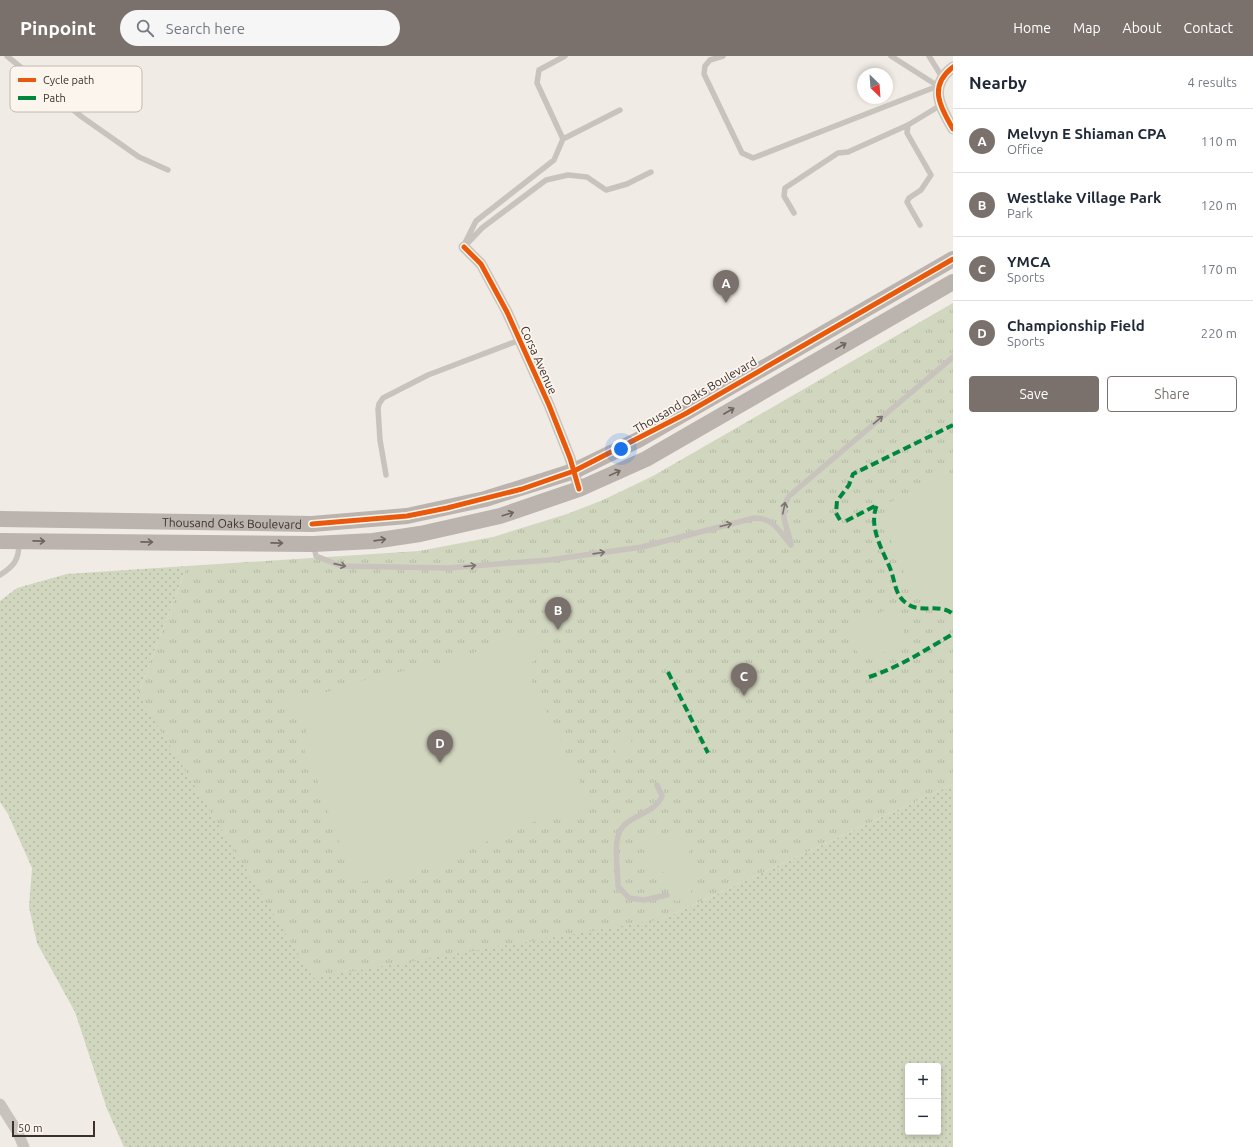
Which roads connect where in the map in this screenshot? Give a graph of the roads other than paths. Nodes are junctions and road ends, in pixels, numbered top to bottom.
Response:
1 (7, 56) edge
2 (565, 56) edge
3 (723, 56) edge
4 (891, 56) edge
5 (929, 56) edge
6 (19, 66) edge
7 (953, 67) edge
8 (940, 82) junction
9 (941, 105) junction
10 (620, 110) dead end
11 (76, 112) edge
12 (908, 125) junction
13 (953, 129) edge
14 (563, 139) junction
15 (168, 170) dead end
16 (651, 172) dead end
17 (794, 213) dead end
18 (920, 225) dead end
19 (464, 247) junction
20 (953, 258) edge
21 (953, 282) edge
22 (520, 340) junction
23 (953, 356) edge
24 (574, 471) junction
25 (386, 475) dead end
26 (579, 489) junction
27 (0, 519) edge
28 (107, 520) junction
29 (312, 524) junction
30 (0, 540) edge
31 (19, 541) junction
32 (108, 542) junction
33 (313, 544) junction
34 (0, 575) edge
35 (657, 785) dead end
36 (667, 895) dead end
37 (0, 1104) edge
38 (24, 1147) edge

1 - 6 lane
2 - 14 lane
3 - 8 lane
4 - 8 lane
5 - 8 lane
7 - 8 street
8 - 9 street
9 - 12 lane
9 - 13 street
10 - 14 lane
11 - 15 lane
12 - 17 lane
12 - 18 lane
14 - 19 lane
16 - 19 lane
19 - 22 street, Corsa Avenue
20 - 24 main road, Thousand Oaks Boulevard
26 -> 21 main road, Thousand Oaks Boulevard
22 - 24 street, Corsa Avenue
22 - 25 lane
33 -> 23 lane
24 - 26 street, Corsa Avenue
24 - 29 main road, Thousand Oaks Boulevard
33 -> 26 main road, Thousand Oaks Boulevard
27 - 28 main road, Thousand Oaks Boulevard
28 - 29 main road, Thousand Oaks Boulevard
28 - 32 main road
29 - 33 main road
30 - 31 main road, Thousand Oaks Boulevard
31 -> 32 main road, Thousand Oaks Boulevard
31 - 34 lane
32 -> 33 main road, Thousand Oaks Boulevard
35 - 36 lane
37 - 38 street

